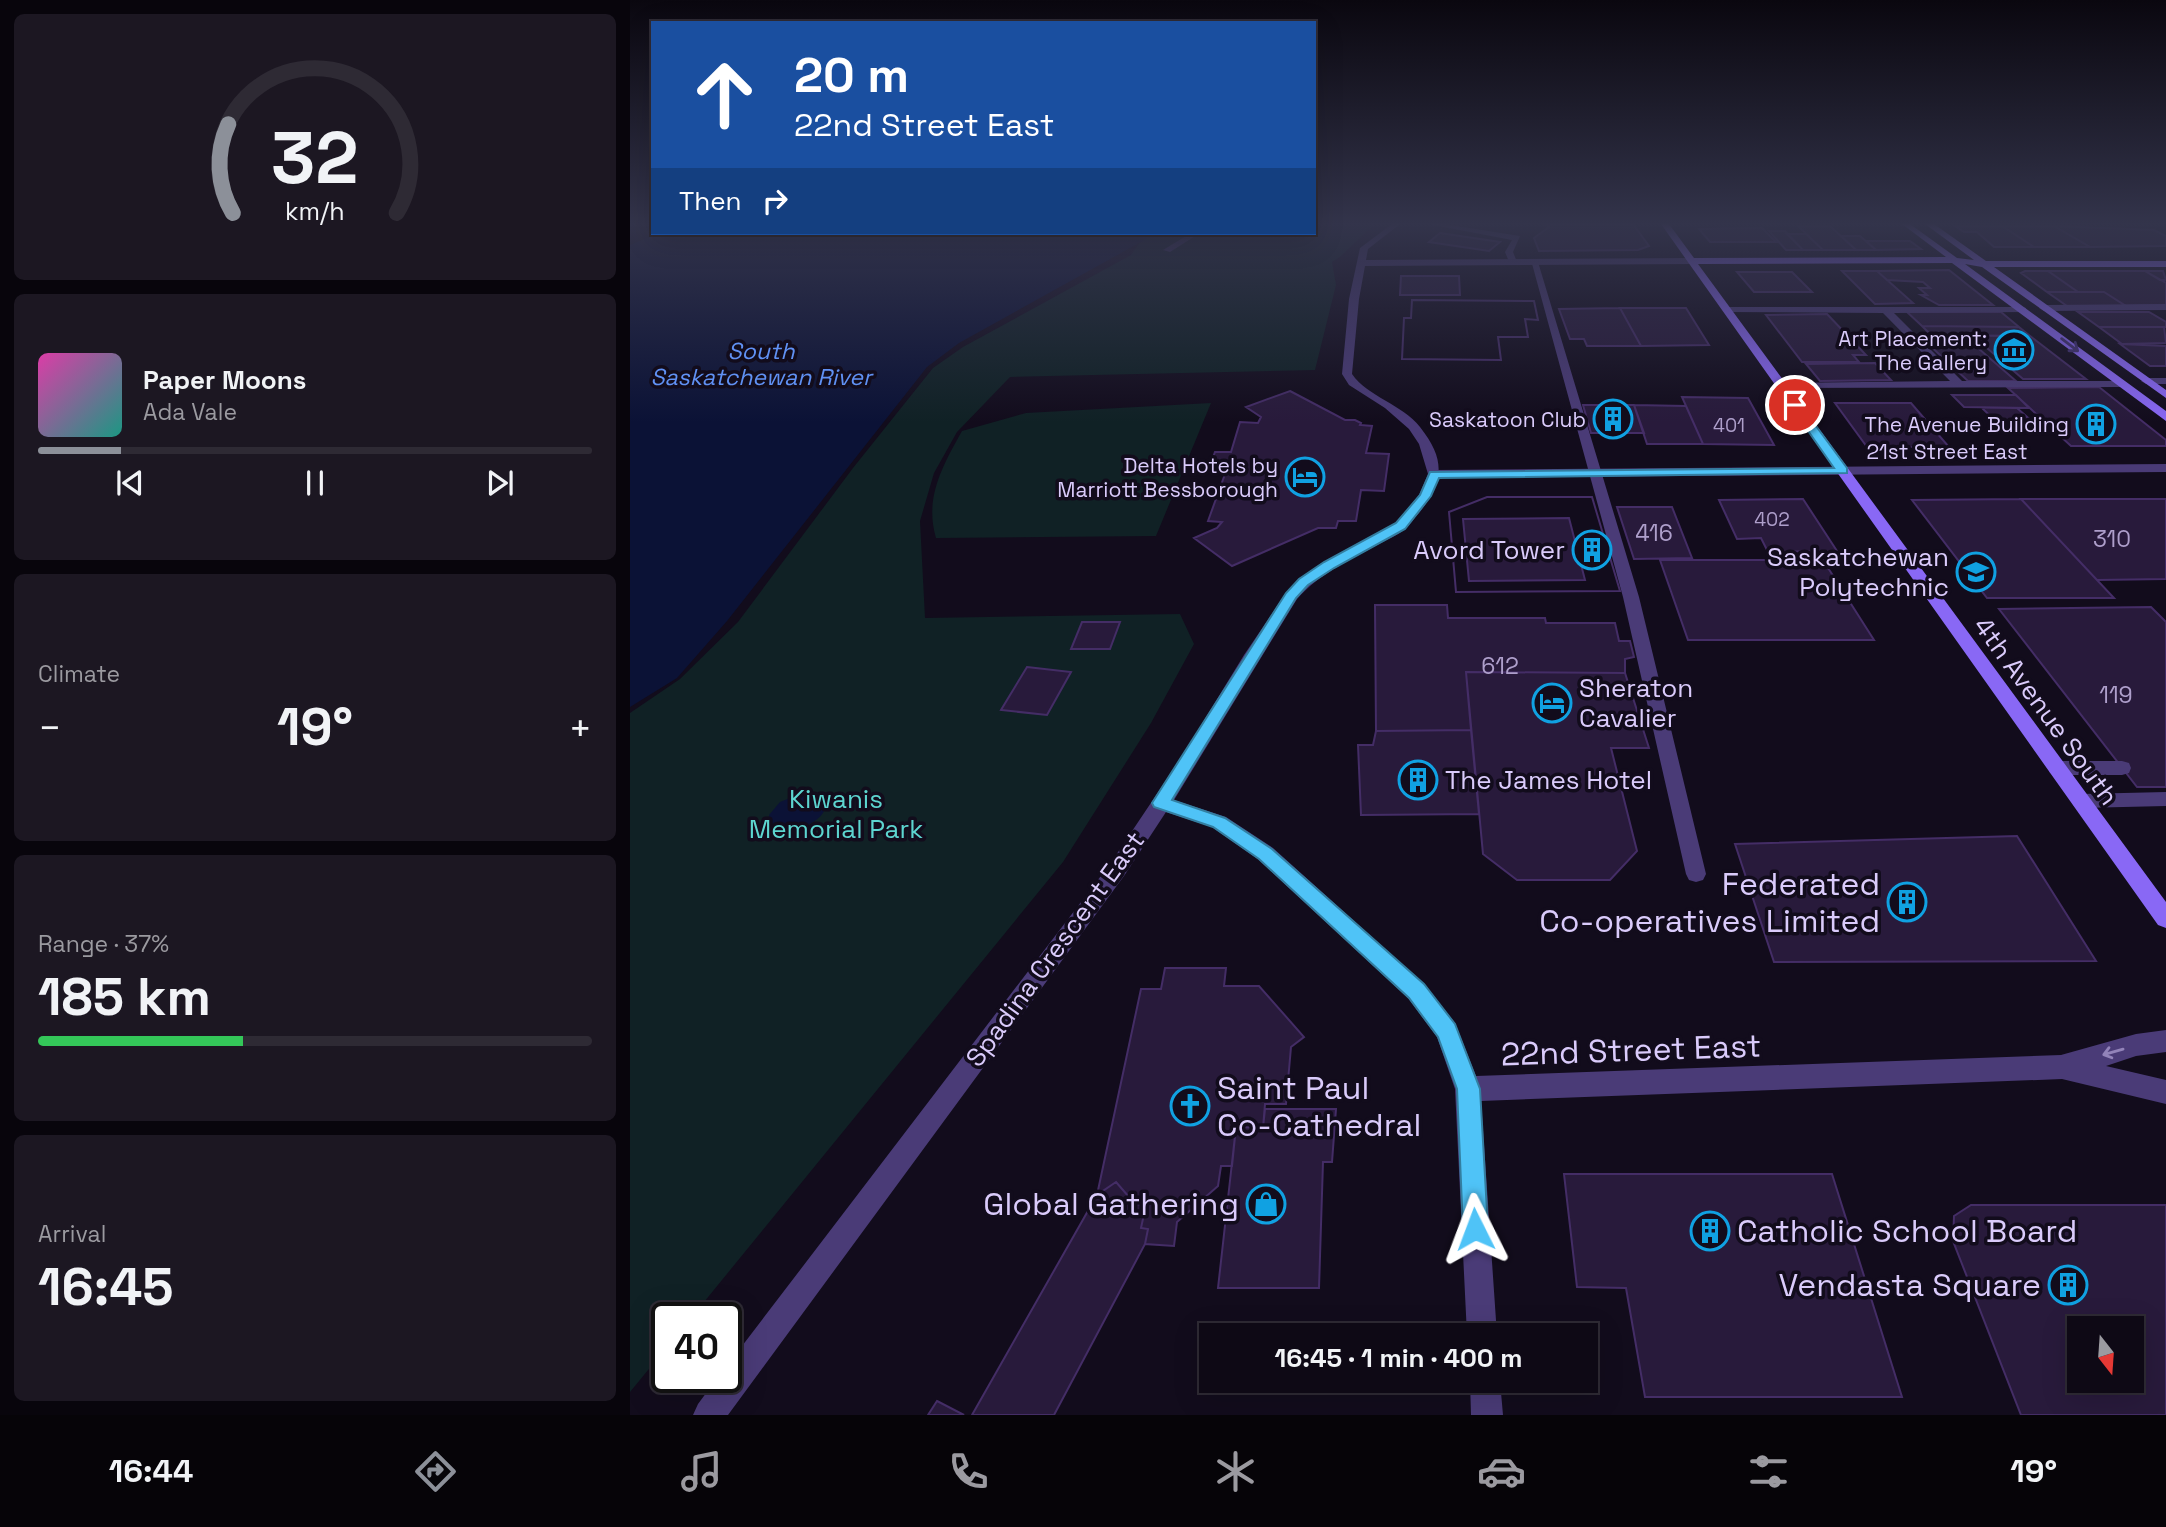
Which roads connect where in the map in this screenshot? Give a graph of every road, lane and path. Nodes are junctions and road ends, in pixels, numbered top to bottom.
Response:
1 (1355, 290) edge
2 (1542, 290) edge
3 (1713, 290) edge
4 (1996, 290) edge
5 (2018, 290) edge
6 (2166, 307) edge
7 (2043, 308) junction
8 (1727, 310) junction
9 (2023, 310) junction
10 (1887, 311) junction
11 (2166, 381) edge
12 (2146, 382) junction
13 (1959, 384) junction
14 (2122, 384) junction
15 (1781, 385) junction
16 (2166, 396) edge
17 (2166, 417) edge
18 (2166, 468) edge
19 (1843, 471) junction
20 (1597, 473) junction
21 (1434, 474) junction
22 (2057, 768) junction
23 (2122, 768) dead end
24 (2166, 799) edge
25 (2081, 802) junction
26 (1161, 803) junction
27 (1696, 874) dead end
28 (2166, 919) edge
29 (2166, 1041) edge
30 (2061, 1067) junction
31 (1468, 1089) junction
32 (2166, 1092) edge
33 (1481, 1323) edge
34 (1486, 1393) edge
35 (709, 1415) edge
36 (1487, 1415) edge

1 - 21 street
2 - 20 street
3 - 8 main road, 4th Avenue South
4 - 9 main road
5 - 7 main road
6 - 7 street
7 - 12 main road
8 - 10 street
8 - 15 main road, 4th Avenue South
9 - 10 street
9 -> 14 main road
10 - 13 street
11 - 12 street
12 - 16 main road
13 - 14 street
13 - 15 street
14 - 17 main road
15 - 19 main road, 4th Avenue South
18 - 19 street, 21st Street East
19 - 20 street, 21st Street East
19 - 22 main road, 4th Avenue South
20 - 21 street, 21st Street East
20 - 27 street
21 - 26 street, Spadina Crescent East
22 - 23 street
22 - 25 main road, 4th Avenue South
24 - 25 street
25 - 28 main road, 4th Avenue South
26 - 31 street, 22nd Street East
26 - 35 street, Spadina Crescent East
29 -> 30 street, 22nd Street East
30 - 31 street, 22nd Street East
30 - 32 street, 22nd Street East
31 - 33 street
34 - 36 street

